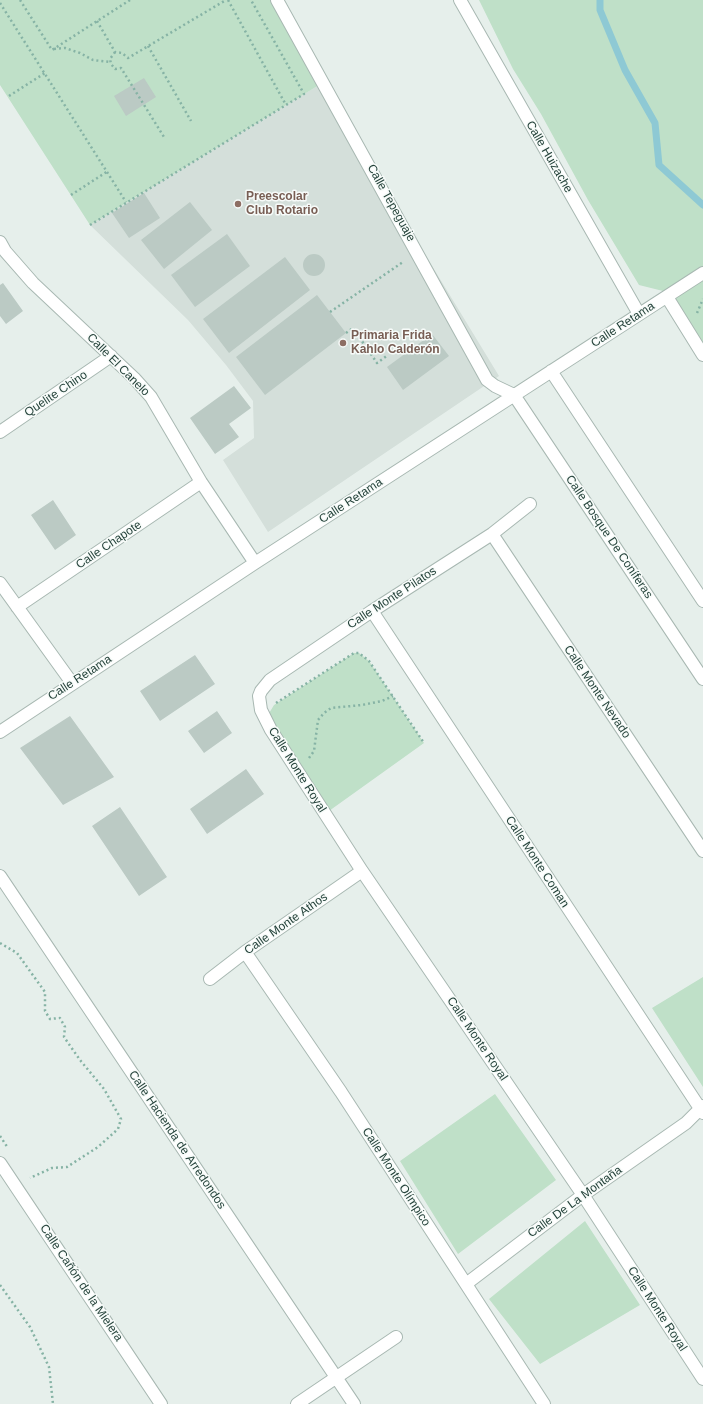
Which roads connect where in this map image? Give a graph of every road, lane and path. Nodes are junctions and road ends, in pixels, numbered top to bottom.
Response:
1 (21, 0) edge
2 (130, 0) edge
3 (227, 0) edge
4 (251, 0) edge
5 (277, 0) edge
6 (460, 0) edge
7 (0, 3) edge
8 (97, 21) junction
9 (148, 46) junction
10 (52, 50) junction
11 (115, 52) junction
12 (110, 62) junction
13 (45, 73) junction
14 (9, 96) dead end
15 (286, 105) junction
16 (191, 121) dead end
17 (164, 138) dead end
18 (108, 171) junction
19 (71, 195) dead end
20 (126, 202) junction
21 (90, 225) dead end
22 (2, 249) edge
23 (418, 252) junction
24 (703, 273) edge
25 (667, 297) junction
26 (703, 299) edge
27 (330, 312) dead end
28 (639, 314) junction
29 (696, 315) dead end
30 (346, 333) dead end
31 (703, 354) edge
32 (388, 355) dead end
33 (111, 356) junction
34 (551, 372) junction
35 (514, 395) junction
36 (0, 432) edge
37 (201, 482) junction
38 (530, 504) dead end
39 (492, 534) junction
40 (255, 564) junction
41 (0, 583) edge
42 (703, 601) edge
43 (17, 607) junction
44 (372, 611) junction
45 (703, 679) edge
46 (72, 683) junction
47 (259, 696) joint
48 (393, 696) junction
49 (274, 705) dead end
50 (0, 732) edge
51 (424, 743) dead end
52 (304, 762) dead end
53 (703, 851) edge
54 (362, 871) junction
55 (0, 876) edge
56 (0, 944) edge
57 (246, 952) junction
58 (210, 979) dead end
59 (702, 1109) edge
60 (703, 1121) edge
61 (686, 1123) junction
62 (0, 1163) edge
63 (29, 1179) dead end
64 (584, 1195) junction
65 (466, 1284) junction
66 (0, 1285) edge
67 (396, 1338) dead end
68 (336, 1377) junction
69 (703, 1379) edge
70 (53, 1404) edge
71 (161, 1404) edge
72 (297, 1404) edge
73 (354, 1404) edge
74 (544, 1404) edge

1 - 10 path
2 - 8 path
3 - 9 path
3 - 15 path
4 - 15 path
5 - 23 street, Calle Tepeguaje
6 - 28 street, Calle Huizache
7 - 13 path
8 - 10 path
8 - 11 path
9 - 11 path
9 - 16 path
10 - 12 path
11 - 12 path
12 - 17 path
13 - 14 path
13 - 18 path
15 - 20 path
18 - 19 path
18 - 20 path
20 - 21 path
22 - 33 street, Calle El Canelo
23 - 27 path
23 - 35 street, Calle Tepeguaje
24 - 25 street, Calle Retama
25 - 28 street, Calle Retama
25 - 31 street
26 - 29 path
28 - 34 street, Calle Retama
30 - 32 path
33 - 36 street, Quelite Chino
33 - 37 street, Calle El Canelo
34 - 35 street, Calle Retama
34 - 42 street
35 - 40 street, Calle Retama
35 - 45 street, Calle Bosque De Coníferas
37 - 40 street, Calle El Canelo
37 - 43 street, Calle Chapote
38 - 39 street, Calle Monte Pilatos
39 - 44 street, Calle Monte Pilatos
39 - 53 street, Calle Monte Nevado
40 - 46 street, Calle Retama
41 - 43 street
43 - 46 street
44 - 47 street, Calle Monte Pilatos
44 - 59 street, Calle Monte Coman
46 - 50 street, Calle Retama
47 - 54 street, Calle Monte Royal
48 - 49 path
48 - 51 path
48 - 52 path
54 - 57 street, Calle Monte Athos
54 - 64 street, Calle Monte Royal
55 - 68 street, Calle Hacienda de Arredondos
56 - 63 path
57 - 58 street, Calle Monte Athos
57 - 65 street, Calle Monte Olímpico
59 - 61 street, Calle De La Montaña
60 - 61 street, Calle De La Montaña
61 - 64 street, Calle De La Montaña
62 - 71 street, Calle Cañón de la Mielera
64 - 65 street, Calle De La Montaña
64 - 69 street, Calle Monte Royal
65 - 74 street, Calle Monte Olímpico
66 - 70 path
67 - 68 street
68 - 72 street
68 - 73 street, Calle Hacienda de Arredondos

